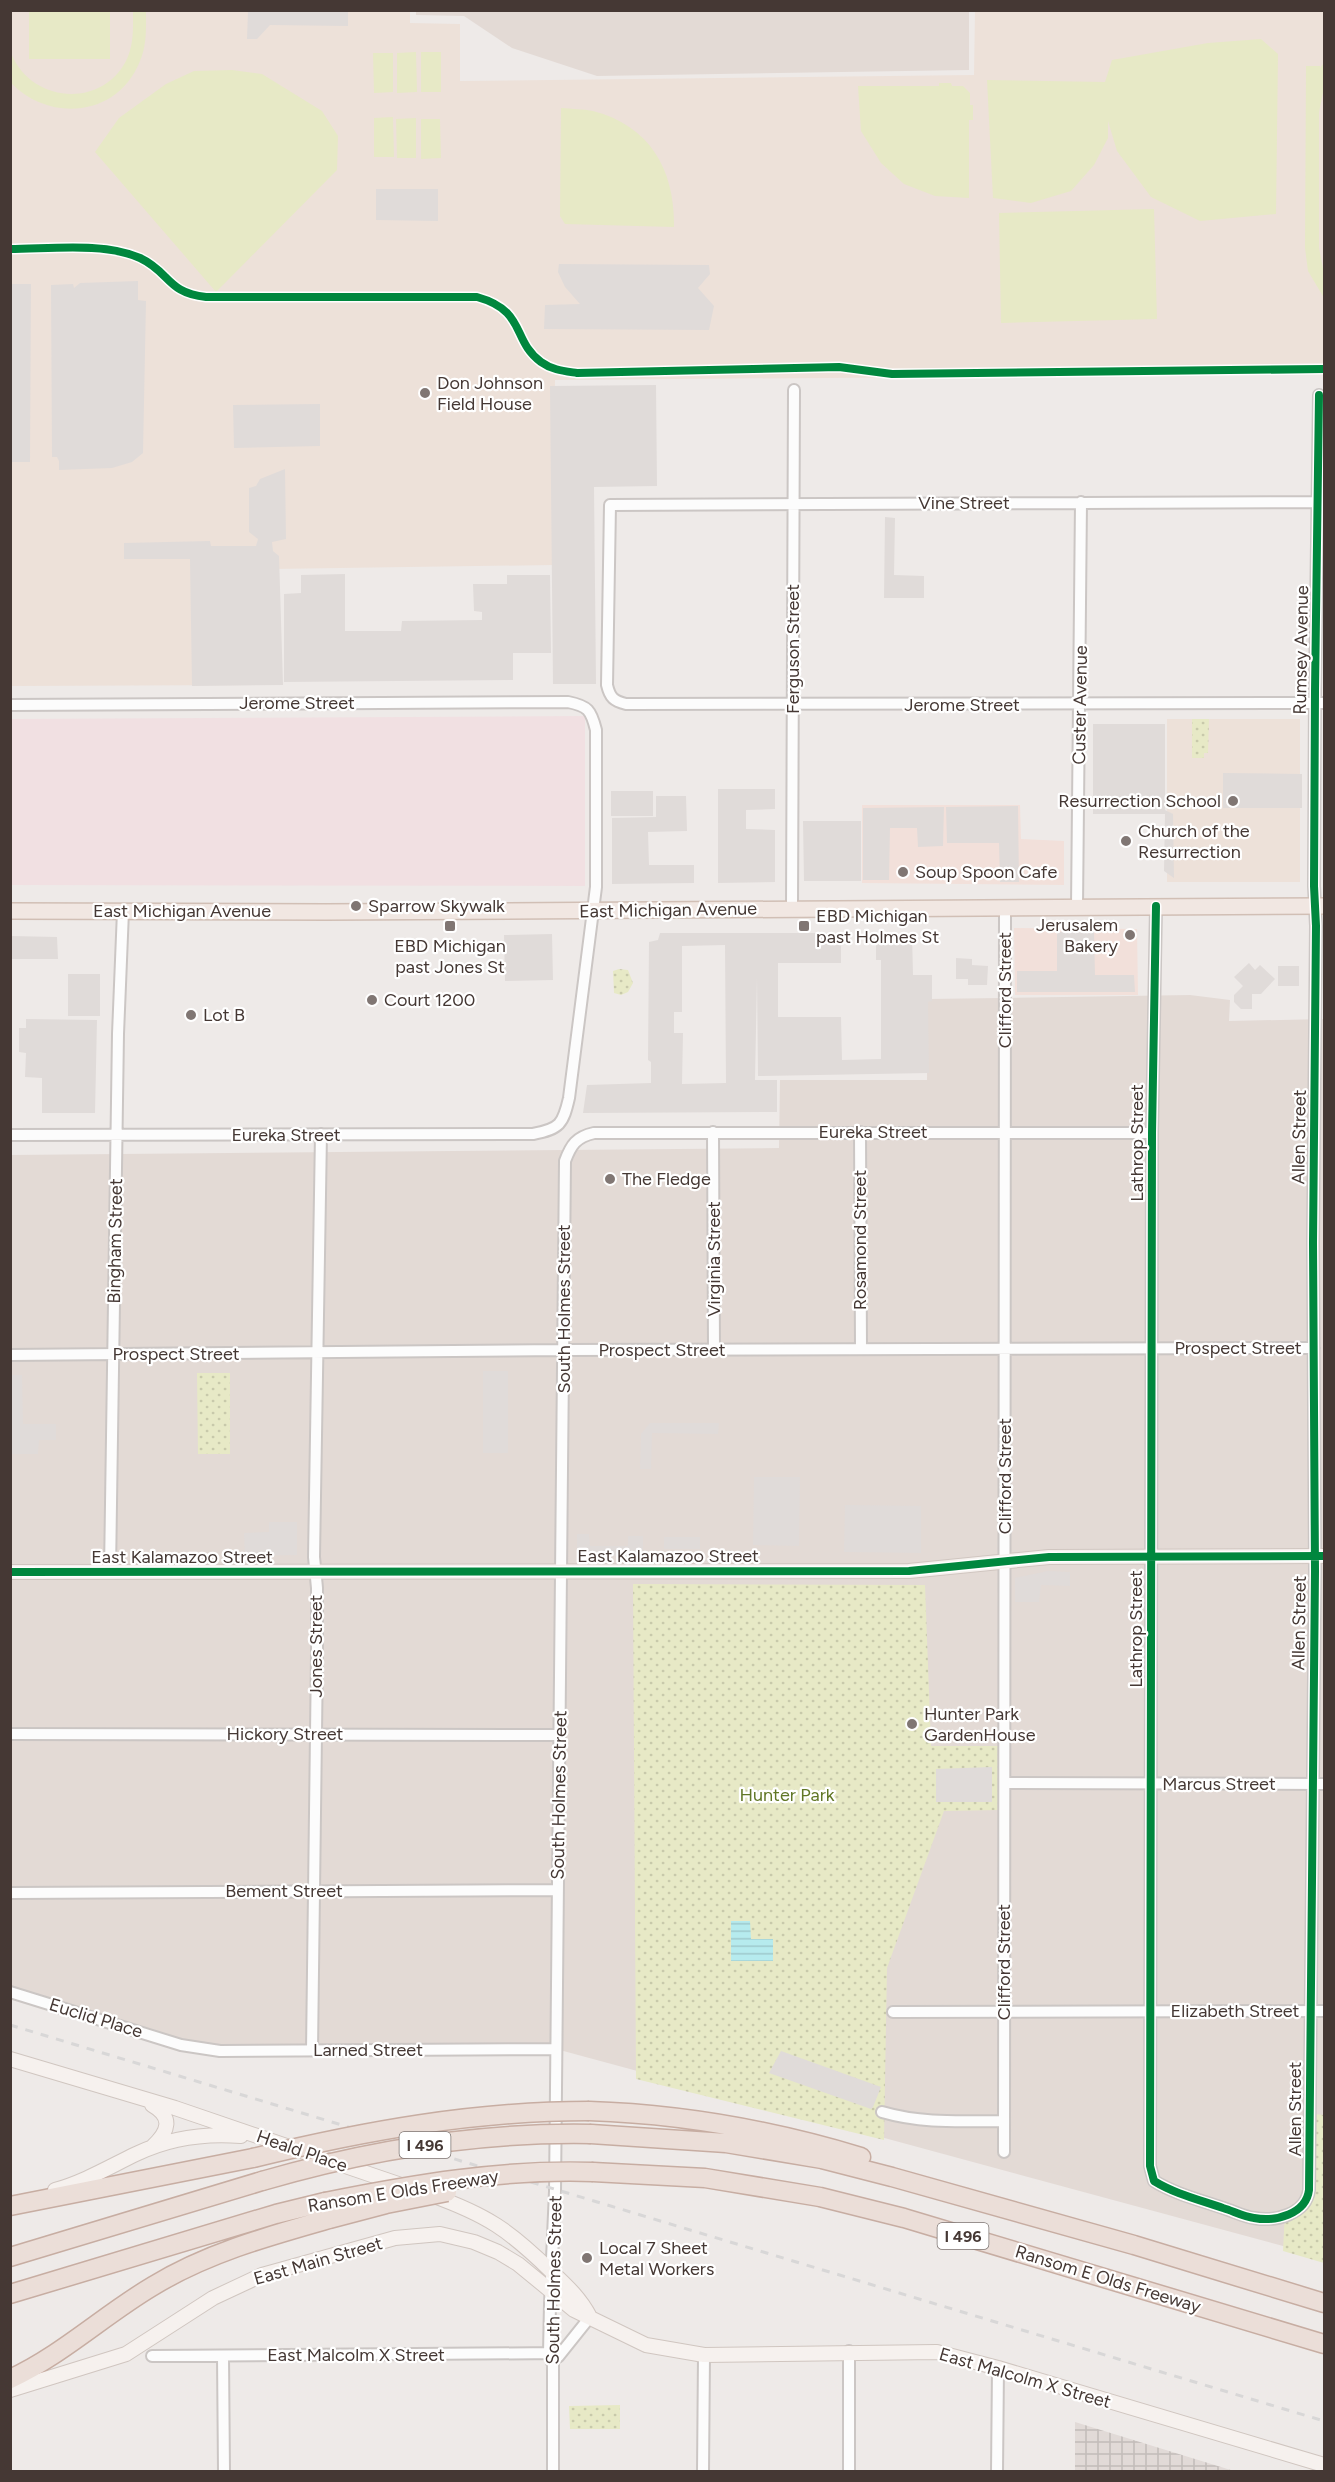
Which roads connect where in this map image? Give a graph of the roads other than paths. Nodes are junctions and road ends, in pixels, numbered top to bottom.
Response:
1 (794, 390) dead end
2 (1319, 394) dead end
3 (1081, 502) junction
4 (1318, 502) junction
5 (793, 504) junction
6 (607, 688) joint
7 (1320, 703) edge
8 (793, 704) junction
9 (10, 705) edge
10 (1080, 705) junction
11 (1156, 906) junction
12 (1320, 906) edge
13 (1005, 907) junction
14 (1077, 907) junction
15 (792, 908) junction
16 (595, 910) junction
17 (10, 911) edge
18 (123, 911) junction
19 (713, 1132) junction
20 (860, 1132) junction
21 (1005, 1132) junction
22 (594, 1133) joint
23 (1152, 1133) junction
24 (321, 1134) junction
25 (10, 1135) edge
26 (118, 1135) junction
27 (1152, 1348) junction
28 (1314, 1348) junction
29 (861, 1349) junction
30 (1005, 1349) junction
31 (563, 1350) junction
32 (714, 1350) junction
33 (316, 1353) junction
34 (114, 1354) junction
35 (10, 1355) edge
36 (1151, 1556) junction
37 (1320, 1556) edge
38 (1005, 1561) junction
39 (110, 1571) junction
40 (562, 1571) junction
41 (10, 1572) edge
42 (315, 1572) junction
43 (10, 1734) edge
44 (315, 1734) junction
45 (559, 1735) junction
46 (1005, 1783) junction
47 (1151, 1783) junction
48 (1319, 1784) edge
49 (557, 1890) junction
50 (314, 1891) junction
51 (10, 1893) edge
52 (10, 1992) edge
53 (1311, 2011) junction
54 (1324, 2011) edge
55 (893, 2012) dead end
56 (1004, 2012) junction
57 (1151, 2012) junction
58 (181, 2045) joint
59 (556, 2049) junction
60 (312, 2050) junction
61 (10, 2059) edge
62 (145, 2101) junction
63 (882, 2112) dead end
64 (1004, 2121) junction
65 (273, 2142) junction
66 (151, 2148) junction
67 (1004, 2152) dead end
68 (10, 2206) edge
69 (327, 2210) junction
70 (1282, 2218) joint
71 (1134, 2245) junction
72 (10, 2257) edge
73 (552, 2272) junction
74 (551, 2291) junction
75 (10, 2295) edge
76 (1324, 2303) edge
77 (590, 2317) junction
78 (1324, 2344) edge
79 (849, 2351) junction
80 (555, 2353) junction
81 (704, 2355) junction
82 (152, 2356) dead end
83 (223, 2356) junction
84 (998, 2368) junction
85 (10, 2379) edge
86 (10, 2390) edge
87 (1324, 2465) edge
88 (224, 2472) edge
89 (553, 2472) edge
90 (703, 2472) edge
91 (849, 2472) edge
92 (997, 2472) edge

1 - 5 street, Ferguson Street
2 - 4 street, Rumsey Avenue
3 - 4 street, Vine Street
3 - 5 street, Vine Street
3 - 10 street, Custer Avenue
4 - 7 street, Rumsey Avenue
5 - 6 street, Vine Street
5 - 8 street, Ferguson Street
6 - 8 street, Jerome Street
7 - 10 street, Jerome Street
7 - 12 street, Rumsey Avenue
8 - 10 street, Jerome Street
8 - 15 street, Ferguson Street
9 - 16 street, Jerome Street
10 - 14 street, Custer Avenue
11 - 12 main road, East Michigan Avenue
11 - 14 main road, East Michigan Avenue
11 - 23 street, Lathrop Street
12 - 28 street, Allen Street
13 - 14 main road, East Michigan Avenue
13 - 15 main road, East Michigan Avenue
13 - 21 street, Clifford Street
15 - 16 main road, East Michigan Avenue
16 - 18 main road, East Michigan Avenue
16 - 24 street, Eureka Street
17 - 18 main road, East Michigan Avenue
18 - 26 street, Bingham Street
19 - 20 street, Eureka Street
19 - 22 street, Eureka Street
19 - 32 street, Virginia Street
20 - 21 street, Eureka Street
20 - 29 street, Rosamond Street
21 - 23 street, Eureka Street
21 - 30 street, Clifford Street
22 - 31 street, South Holmes Street
23 - 27 street, Lathrop Street
24 - 26 street, Eureka Street
24 - 33 street, Jones Street
25 - 26 street, Eureka Street
26 - 34 street, Bingham Street
27 - 28 street, Prospect Street
27 - 30 street, Prospect Street
27 - 36 street, Lathrop Street
28 - 37 street, Allen Street
29 - 30 street, Prospect Street
29 - 32 street, Prospect Street
30 - 38 street, Clifford Street
31 - 32 street, Prospect Street
31 - 33 street, Prospect Street
31 - 40 street, South Holmes Street
33 - 34 street, Prospect Street
33 - 42 street, Jones Street
34 - 35 street, Prospect Street
34 - 39 street, Bingham Street
36 - 37 street, East Kalamazoo Street
36 - 38 street, East Kalamazoo Street
36 - 47 street, Lathrop Street
37 - 48 street, Allen Street
38 - 40 street, East Kalamazoo Street
38 - 46 street, Clifford Street
39 - 41 street, East Kalamazoo Street
39 - 42 street, East Kalamazoo Street
40 - 42 street, East Kalamazoo Street
40 - 45 street, South Holmes Street
42 - 44 street, Jones Street
43 - 44 street, Hickory Street
44 - 45 street, Hickory Street
44 - 50 street, Jones Street
45 - 49 street, South Holmes Street
46 - 47 street, Marcus Street
46 - 56 street, Clifford Street
47 - 48 street, Marcus Street
47 - 57 street, Lathrop Street
48 - 53 street, Allen Street
49 - 50 street, Bement Street
49 - 59 street, South Holmes Street
50 - 51 street, Bement Street
50 - 60 street, Jones Street
52 - 58 street, Euclid Place
53 - 54 street, Elizabeth Street
53 - 57 street, Elizabeth Street
53 - 70 street, Allen Street
55 - 56 street, Elizabeth Street
56 - 57 street, Elizabeth Street
56 - 64 street, Clifford Street
57 - 70 street, Lathrop Street
58 - 60 street, Larned Street
59 - 60 street, Larned Street
59 - 73 street, South Holmes Street
61 - 62 street, Heald Place
62 - 65 street, Heald Place
62 - 66 street
63 - 64 street
64 - 67 street, Clifford Street
65 - 66 street
65 - 73 street, Heald Place
66 - 68 street
68 - 71 highway, bridge
69 - 75 highway, Ransom E Olds Freeway / I 496
69 - 78 highway, Ransom E Olds Freeway / I 496, bridge
69 - 85 highway
71 - 72 highway, Ransom E Olds Freeway / I 496, bridge
71 - 76 highway, Ransom E Olds Freeway / I 496
73 - 74 street, South Holmes Street
73 - 77 street, Heald Place
74 - 77 street, East Main Street
74 - 80 street, South Holmes Street
74 - 86 street, East Main Street
77 - 80 street
77 - 81 street, East Malcolm X Street
79 - 81 street, East Malcolm X Street
79 - 84 street, East Malcolm X Street
79 - 91 street
80 - 83 street, East Malcolm X Street
80 - 89 street, South Holmes Street
81 - 90 street
82 - 83 street, East Malcolm X Street
83 - 88 street
84 - 87 street, East Malcolm X Street
84 - 92 street

